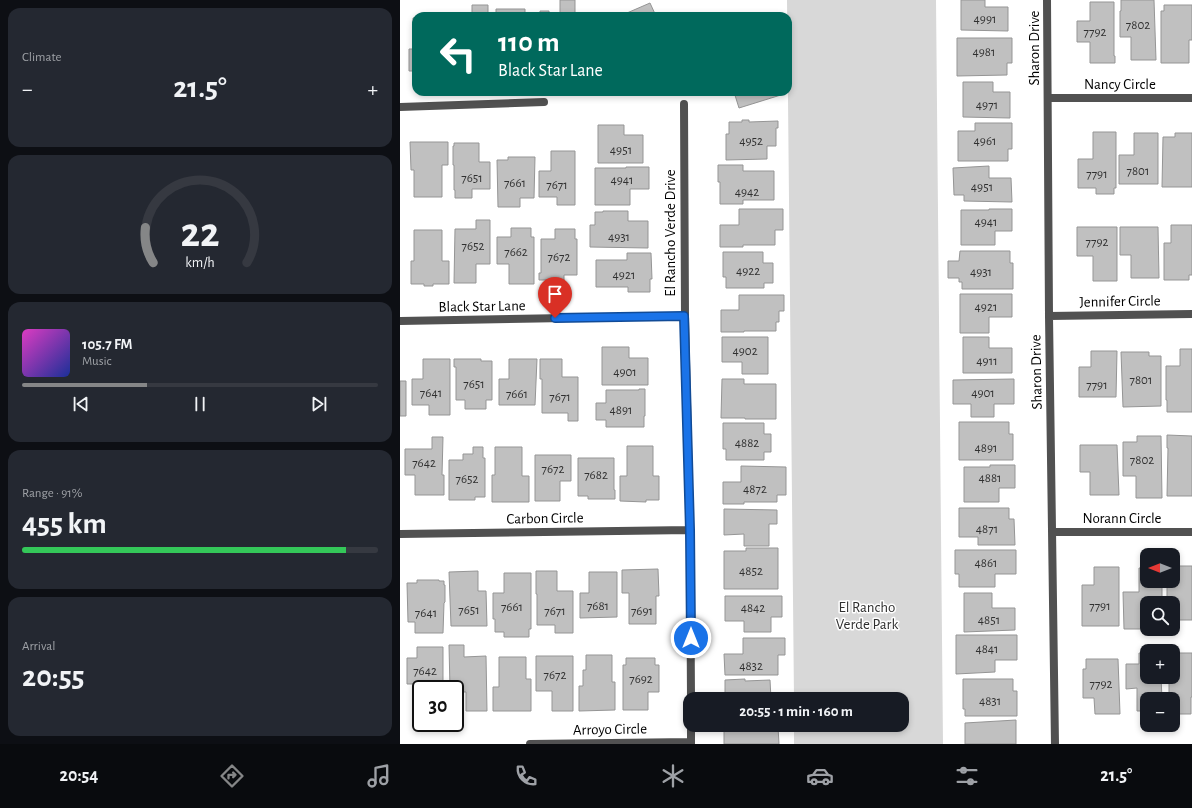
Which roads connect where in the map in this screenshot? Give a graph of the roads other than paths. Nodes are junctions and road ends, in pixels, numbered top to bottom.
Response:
1 (1047, 0) edge
2 (1048, 98) junction
3 (1192, 98) edge
4 (544, 102) dead end
5 (684, 104) dead end
6 (400, 107) edge
7 (1192, 314) edge
8 (684, 316) junction
9 (1049, 316) junction
10 (400, 321) edge
11 (690, 530) junction
12 (1052, 532) junction
13 (1192, 532) edge
14 (400, 534) edge
15 (691, 692) edge
16 (691, 732) edge
17 (691, 743) edge
18 (530, 744) edge
19 (1055, 744) edge

1 - 2 street, Sharon Drive
2 - 3 street, Nancy Circle
2 - 9 street, Sharon Drive
4 - 6 street
5 - 8 street, El Rancho Verde Drive
7 - 9 street, Jennifer Circle
8 - 10 street, Black Star Lane
8 - 11 street, El Rancho Verde Drive
9 - 12 street, Sharon Drive
11 - 14 street, Carbon Circle
11 - 15 street, El Rancho Verde Drive
12 - 13 street, Norann Circle
12 - 19 street, Sharon Drive
16 - 17 street
17 - 18 street, Arroyo Circle

